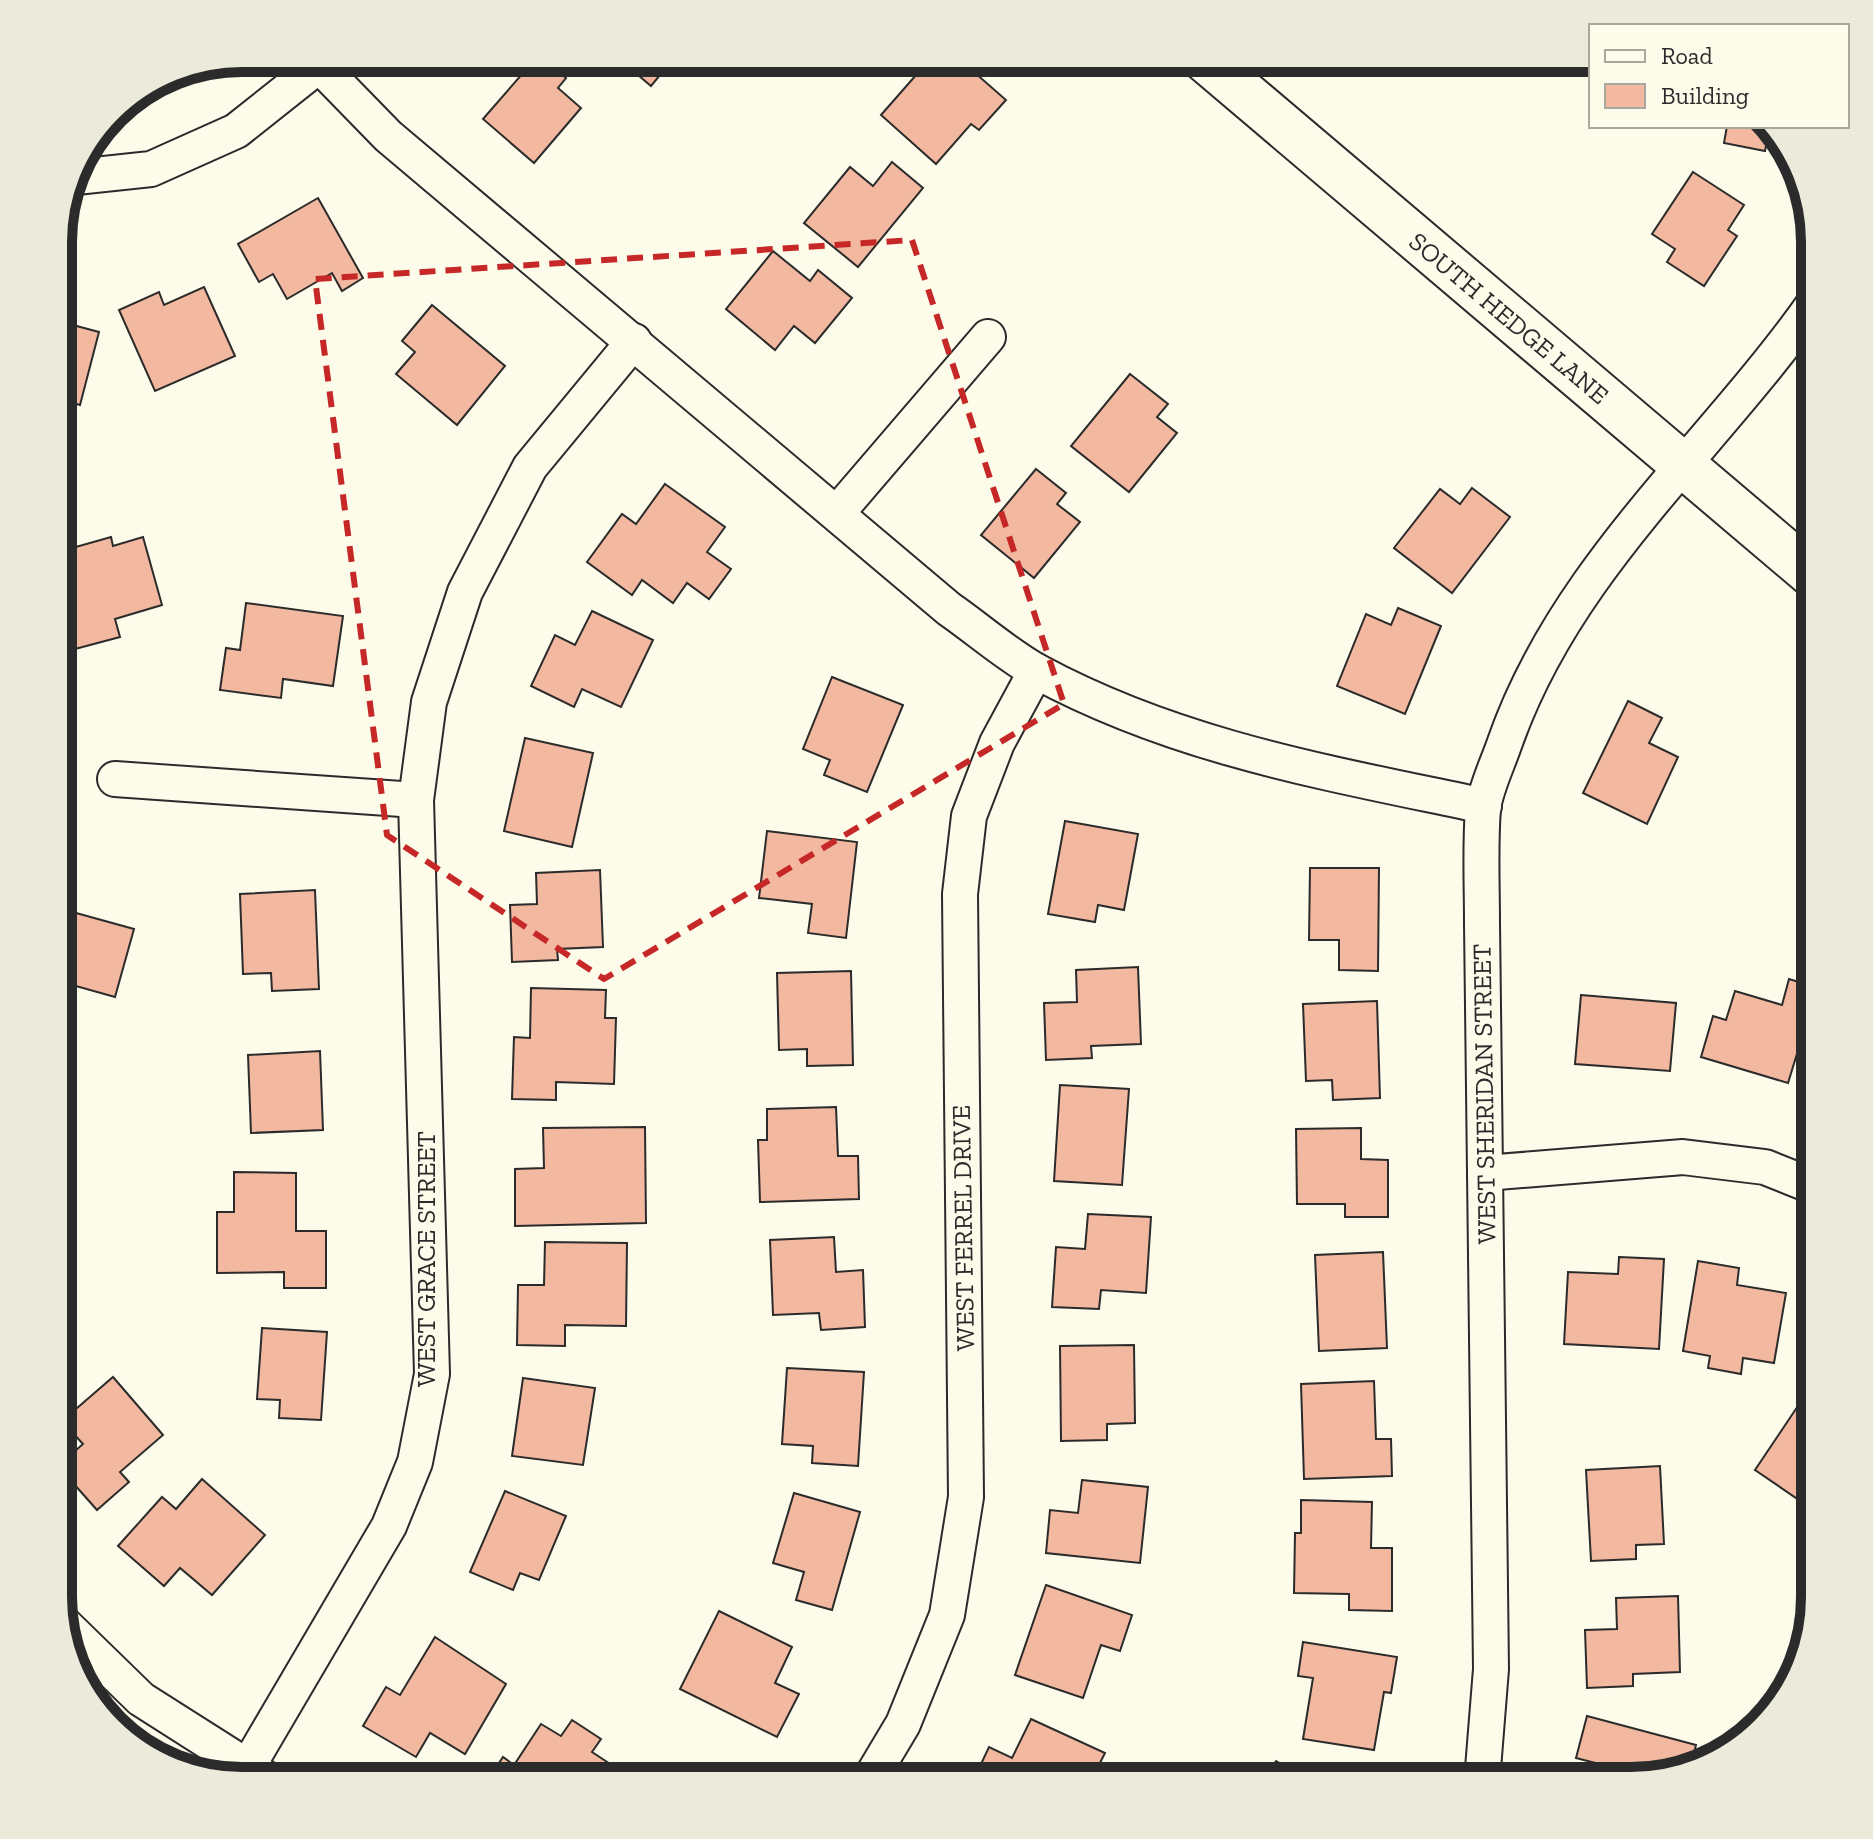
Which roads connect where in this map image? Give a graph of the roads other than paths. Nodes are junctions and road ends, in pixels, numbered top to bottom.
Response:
1 (307, 72) edge
2 (330, 72) edge
3 (1220, 72) edge
4 (85, 176) edge
5 (1801, 322) edge
6 (988, 337) dead end
7 (634, 341) junction
8 (1684, 465) junction
9 (837, 513) junction
10 (1801, 565) edge
11 (1036, 671) junction
12 (115, 779) dead end
13 (416, 800) junction
14 (1484, 806) junction
15 (1485, 1173) junction
16 (1801, 1181) edge
17 (76, 1636) edge
18 (246, 1767) edge
19 (262, 1767) edge
20 (877, 1767) edge
21 (1483, 1767) edge

1 - 4 street
2 - 7 street
3 - 8 street, SOUTH HEDGE LANE
5 - 8 street, WEST SHERIDAN STREET
6 - 9 street
7 - 9 street
7 - 13 street, WEST GRACE STREET
8 - 10 street, SOUTH HEDGE LANE
8 - 14 street, WEST SHERIDAN STREET
9 - 11 street
11 - 14 street
11 - 20 street, WEST FERREL DRIVE
12 - 13 street
13 - 19 street, WEST GRACE STREET
14 - 15 street, WEST SHERIDAN STREET
15 - 16 street
15 - 21 street, WEST SHERIDAN STREET
17 - 18 street

